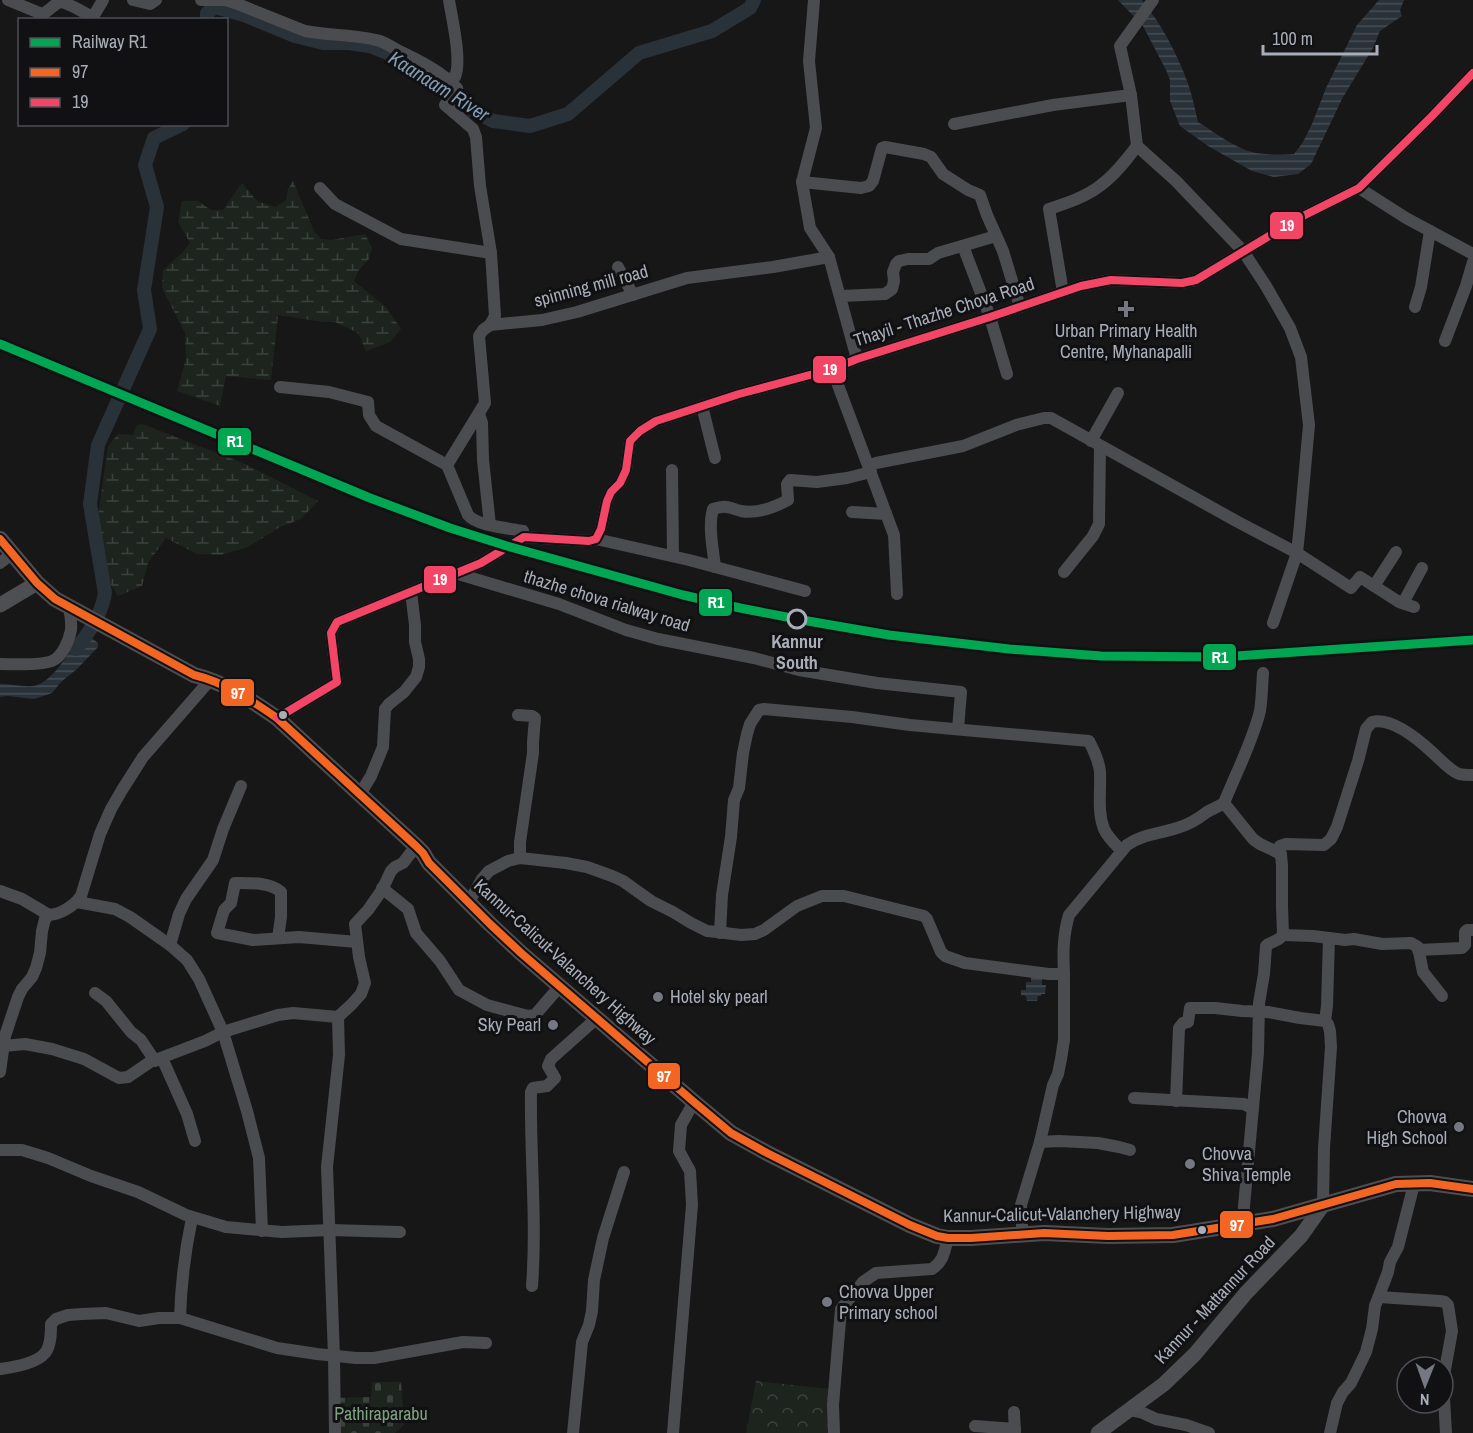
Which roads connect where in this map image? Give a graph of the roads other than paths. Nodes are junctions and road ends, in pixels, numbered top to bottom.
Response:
1 (8, 0) edge
2 (103, 0) edge
3 (133, 0) edge
4 (156, 0) edge
5 (201, 0) edge
6 (449, 0) edge
7 (814, 0) edge
8 (67, 2) edge
9 (1152, 2) edge
10 (96, 18) edge
11 (1471, 77) edge
12 (453, 83) junction
13 (1131, 95) junction
14 (954, 124) dead end
15 (1137, 146) junction
16 (802, 182) junction
17 (320, 188) dead end
18 (1359, 188) junction
19 (1430, 231) junction
20 (996, 236) junction
21 (963, 246) junction
22 (1243, 251) junction
23 (490, 253) junction
24 (1473, 254) edge
25 (829, 256) junction
26 (1473, 262) edge
27 (618, 267) dead end
28 (1063, 292) junction
29 (633, 295) junction
30 (841, 296) junction
31 (1020, 307) junction
32 (1415, 307) dead end
33 (990, 317) junction
34 (490, 325) junction
35 (1446, 341) dead end
36 (857, 359) junction
37 (832, 369) junction
38 (1007, 374) dead end
39 (280, 387) dead end
40 (1118, 393) dead end
41 (702, 406) junction
42 (477, 417) junction
43 (1095, 444) junction
44 (715, 458) dead end
45 (447, 465) junction
46 (870, 469) junction
47 (672, 470) dead end
48 (852, 512) dead end
49 (886, 514) junction
50 (490, 525) junction
51 (524, 537) junction
52 (0, 539) edge
53 (596, 539) junction
54 (1396, 552) dead end
55 (1297, 553) junction
56 (673, 556) junction
57 (6, 559) edge
58 (715, 567) junction
59 (1422, 568) dead end
60 (1064, 572) dead end
61 (455, 573) junction
62 (37, 583) junction
63 (1374, 586) junction
64 (805, 591) dead end
65 (411, 592) junction
66 (897, 594) dead end
67 (0, 605) edge
68 (74, 607) junction
69 (1273, 623) dead end
70 (0, 664) edge
71 (1263, 673) dead end
72 (212, 679) junction
73 (518, 715) dead end
74 (277, 717) junction
75 (958, 729) junction
76 (1473, 775) edge
77 (241, 786) dead end
78 (360, 794) junction
79 (1224, 803) junction
80 (420, 850) junction
81 (1122, 851) junction
82 (1276, 851) junction
83 (520, 858) junction
84 (382, 888) junction
85 (0, 891) edge
86 (470, 899) junction
87 (77, 902) junction
88 (49, 915) junction
89 (1473, 930) edge
90 (720, 933) junction
91 (1283, 935) junction
92 (278, 938) junction
93 (1329, 938) junction
94 (357, 942) junction
95 (170, 945) junction
96 (1418, 950) junction
97 (1064, 974) junction
98 (560, 986) junction
99 (95, 993) dead end
100 (1442, 996) dead end
101 (1260, 1011) junction
102 (338, 1017) junction
103 (597, 1018) junction
104 (1325, 1022) junction
105 (223, 1032) junction
106 (3, 1039) edge
107 (159, 1059) junction
108 (0, 1072) edge
109 (1134, 1098) dead end
110 (1176, 1101) junction
111 (694, 1102) junction
112 (1252, 1109) junction
113 (195, 1141) dead end
114 (1040, 1142) junction
115 (0, 1150) edge
116 (1130, 1150) dead end
117 (624, 1172) dead end
118 (1414, 1184) junction
119 (1472, 1188) edge
120 (1323, 1205) junction
121 (1293, 1213) junction
122 (192, 1218) junction
123 (1243, 1221) junction
124 (330, 1230) junction
125 (1022, 1230) junction
126 (262, 1231) junction
127 (400, 1232) dead end
128 (1301, 1236) junction
129 (948, 1238) junction
130 (532, 1286) dead end
131 (1379, 1297) junction
132 (180, 1318) junction
133 (486, 1343) dead end
134 (334, 1356) junction
135 (0, 1369) edge
136 (1129, 1410) junction
137 (1014, 1412) dead end
138 (975, 1426) dead end
139 (1015, 1431) edge
140 (334, 1433) edge
141 (573, 1433) edge
142 (673, 1433) edge
143 (834, 1433) edge
144 (1098, 1433) edge
145 (1209, 1433) edge
146 (1330, 1433) edge
147 (1446, 1433) edge

1 - 8 street
2 - 10 street
3 - 4 street
5 - 12 street
6 - 12 street
7 - 16 street
8 - 10 street
9 - 13 street
11 - 18 street, Thayil - Thazhe Chova Road
12 - 23 street
13 - 14 street
13 - 15 street
15 - 22 street
15 - 28 street
16 - 20 street
16 - 25 street
17 - 23 street
18 - 19 street
18 - 22 street, Thayil - Thazhe Chova Road
19 - 24 street
19 - 32 street
20 - 21 street
20 - 31 street
21 - 30 street
21 - 33 street
22 - 28 street, Thayil - Thazhe Chova Road
22 - 55 street
23 - 34 street
25 - 29 street, spinning mill road
25 - 30 street
26 - 35 street
27 - 29 street
28 - 31 street, Thayil - Thazhe Chova Road
29 - 34 street, spinning mill road
30 - 36 street
31 - 33 street, Thayil - Thazhe Chova Road
33 - 36 street, Thayil - Thazhe Chova Road
33 - 38 street
34 - 42 street
36 - 37 street, Thayil - Thazhe Chova Road
37 - 41 street, Thayil - Thazhe Chova Road
37 - 46 street
39 - 45 street
40 - 43 street
41 - 44 street
41 - 53 street, Thayil - Thazhe Chova Road
42 - 45 street
42 - 50 street
43 - 46 street
43 - 55 street
43 - 60 street
45 - 50 street
46 - 49 street
46 - 58 street
47 - 56 street
48 - 49 street
49 - 66 street
50 - 51 street
51 - 53 street
51 - 61 street
52 - 57 highway, Kannur-Calicut-Valanchery Highway
53 - 56 street
54 - 63 street
55 - 63 street
55 - 69 street
56 - 58 street
57 - 62 highway, Kannur-Calicut-Valanchery Highway
58 - 64 street
59 - 63 street
61 - 65 street
61 - 75 street, thazhe chova rialway road
62 - 67 main road
62 - 68 highway, Kannur-Calicut-Valanchery Highway
65 - 74 street
65 - 78 street
68 - 70 street
68 - 72 highway, Kannur-Calicut-Valanchery Highway
71 - 79 street
72 - 74 highway, Kannur-Calicut-Valanchery Highway
72 - 87 street
73 - 83 street
74 - 78 highway, Kannur-Calicut-Valanchery Highway
75 - 81 street
75 - 90 street
76 - 82 street
77 - 95 street
78 - 80 highway, Kannur-Calicut-Valanchery Highway
79 - 81 street
79 - 82 street
80 - 84 street
80 - 86 highway, Kannur-Calicut-Valanchery Highway
81 - 97 street
82 - 91 street
83 - 86 street
83 - 90 street
84 - 94 street
84 - 98 street
85 - 88 street
86 - 98 highway, Kannur-Calicut-Valanchery Highway
86 - 125 highway, Kannur-Calicut-Valanchery Highway
87 - 88 street
87 - 95 street
88 - 106 street
89 - 96 street
90 - 97 street
91 - 93 street
91 - 101 street
92 - 92 street
92 - 94 street
93 - 96 street
93 - 104 street
94 - 102 street
95 - 105 street
96 - 100 street
97 - 114 street
98 - 103 highway, Kannur-Calicut-Valanchery Highway
99 - 107 street
101 - 104 street
101 - 110 street
101 - 112 street
102 - 105 street
102 - 124 street
103 - 111 highway, Kannur-Calicut-Valanchery Highway
103 - 130 street
104 - 120 street
105 - 107 street
105 - 126 street
106 - 107 street
106 - 108 street
107 - 113 street
109 - 110 street
110 - 112 street
111 - 129 highway, Kannur-Calicut-Valanchery Highway
111 - 142 street
112 - 123 street
114 - 116 street
114 - 125 street
115 - 122 street
117 - 141 street
118 - 119 highway, Kannur-Calicut-Valanchery Highway
118 - 120 highway, Kannur-Calicut-Valanchery Highway
118 - 131 street
120 - 121 highway, Kannur-Calicut-Valanchery Highway
120 - 128 main road, Kannur - Mattannur Road
121 - 123 highway, Kannur-Calicut-Valanchery Highway
121 - 128 main road
122 - 126 street
122 - 132 street
123 - 125 highway, Kannur-Calicut-Valanchery Highway
124 - 126 street
124 - 127 street
124 - 134 street
125 - 129 highway, Kannur-Calicut-Valanchery Highway
128 - 136 main road, Kannur - Mattannur Road
129 - 143 street
131 - 146 street
131 - 147 street
132 - 134 street
132 - 135 street
133 - 134 street
134 - 140 street
136 - 144 main road, Kannur - Mattannur Road
136 - 145 street
137 - 139 street
138 - 139 street

